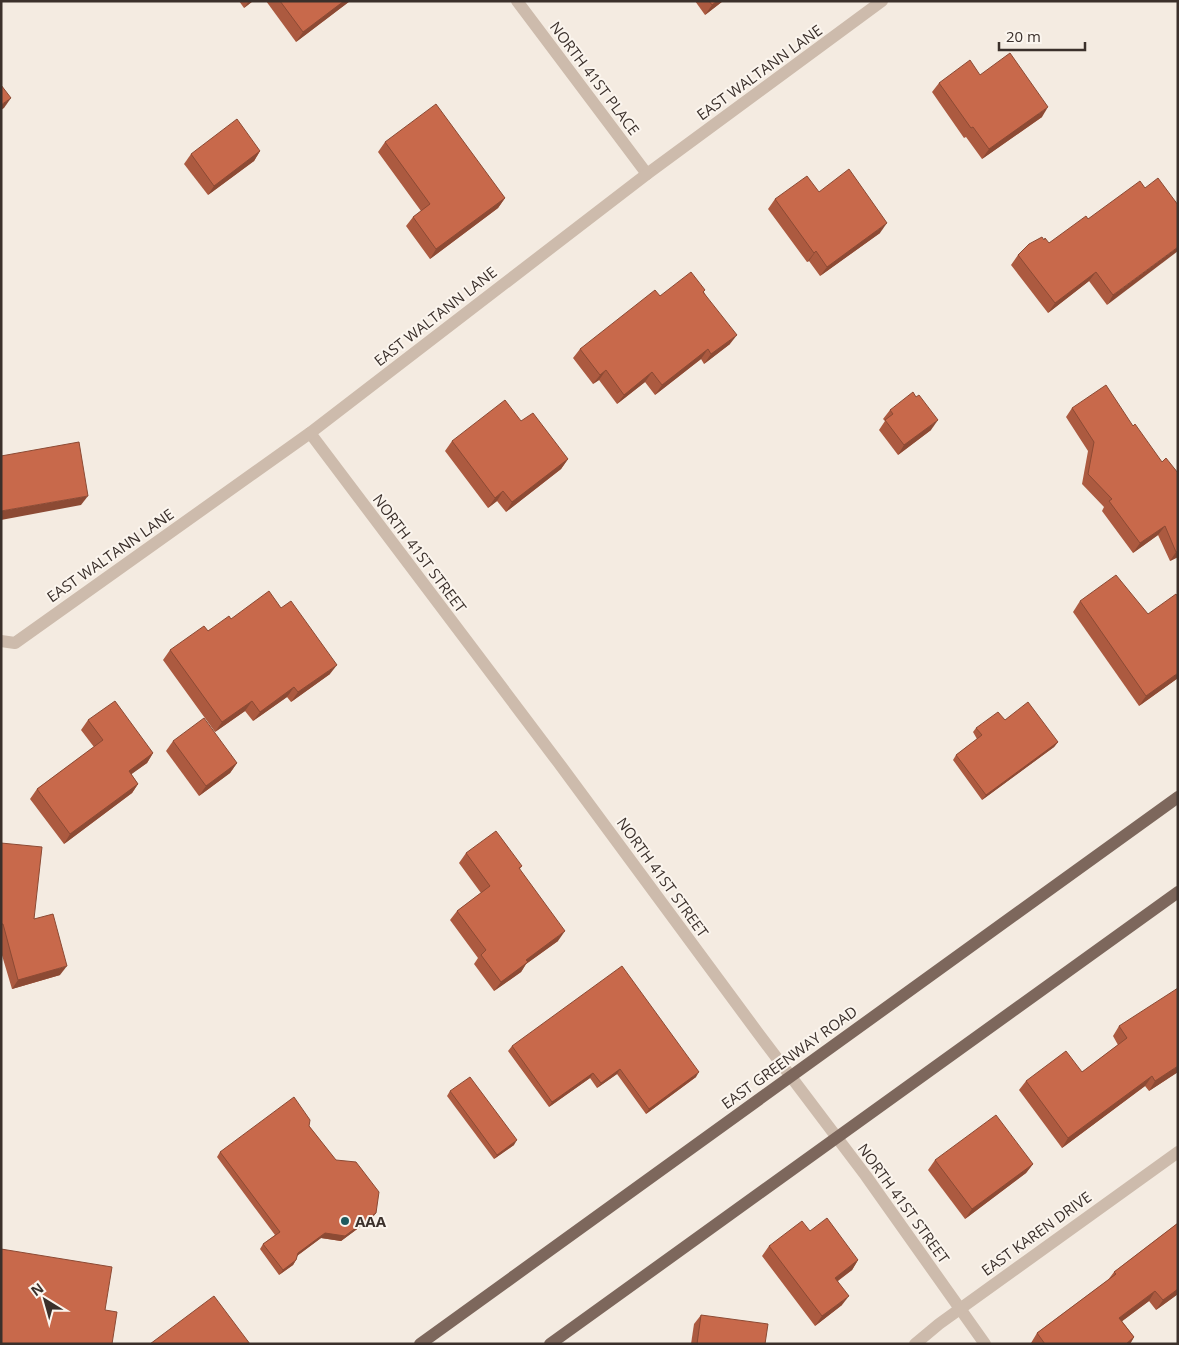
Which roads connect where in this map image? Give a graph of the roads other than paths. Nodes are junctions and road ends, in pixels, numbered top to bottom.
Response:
1 (517, 1) edge
2 (882, 1) edge
3 (647, 174) junction
4 (310, 433) junction
5 (1, 641) edge
6 (1177, 800) edge
7 (1178, 892) edge
8 (790, 1077) junction
9 (837, 1137) junction
10 (1178, 1152) edge
11 (960, 1308) junction
12 (420, 1344) edge
13 (550, 1344) edge
14 (915, 1344) edge
15 (985, 1344) edge

1 - 3 street, NORTH 41ST PLACE
2 - 3 street, EAST WALTANN LANE
3 - 4 street, EAST WALTANN LANE
4 - 5 street, EAST WALTANN LANE
4 - 8 street, NORTH 41ST STREET
6 - 8 main road, EAST GREENWAY ROAD
7 - 9 main road
8 - 9 street, NORTH 41ST STREET
8 - 12 main road, EAST GREENWAY ROAD
9 - 11 street, NORTH 41ST STREET
9 - 13 main road
10 - 11 street, EAST KAREN DRIVE
11 - 14 street, EAST KAREN DRIVE
11 - 15 street, NORTH 41ST STREET

